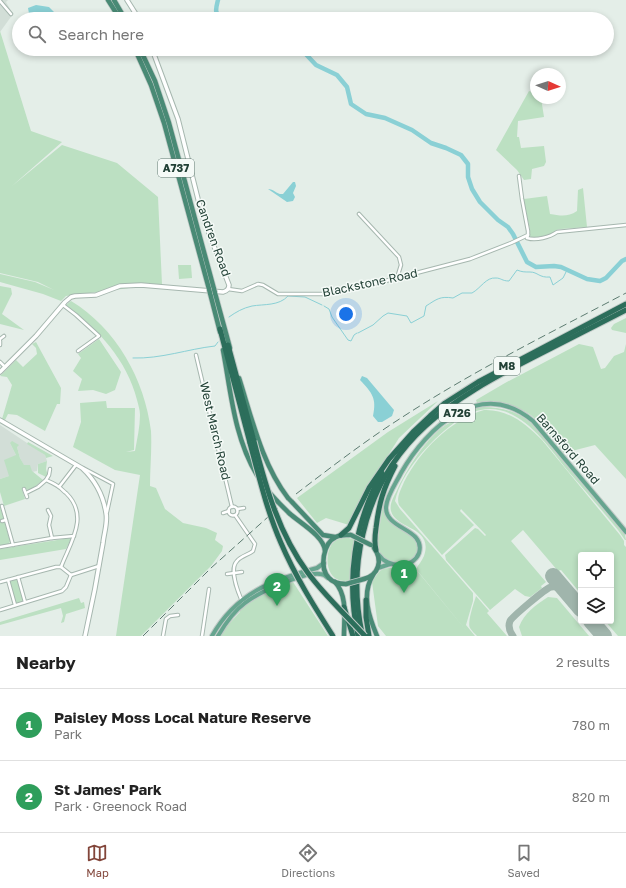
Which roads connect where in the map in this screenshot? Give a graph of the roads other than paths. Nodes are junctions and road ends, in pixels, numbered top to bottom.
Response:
1 (0, 0) edge
2 (108, 0) edge
3 (114, 0) edge
4 (128, 0) edge
5 (116, 12) edge
6 (121, 12) edge
7 (135, 12) edge
8 (11, 14) dead end
9 (138, 56) edge
10 (143, 56) edge
11 (155, 56) edge
12 (520, 176) dead end
13 (359, 214) dead end
14 (626, 225) edge
15 (528, 235) junction
16 (397, 278) junction
17 (228, 289) junction
18 (212, 291) junction
19 (626, 304) edge
20 (63, 305) junction
21 (626, 310) edge
22 (220, 329) junction
23 (4, 336) dead end
24 (0, 340) edge
25 (0, 345) edge
26 (228, 345) junction
27 (78, 351) dead end
28 (196, 355) dead end
29 (0, 362) edge
30 (5, 367) junction
31 (0, 372) edge
32 (0, 420) edge
33 (252, 442) junction
34 (408, 444) junction
35 (401, 446) junction
36 (77, 464) junction
37 (82, 468) junction
38 (50, 469) dead end
39 (46, 480) junction
40 (60, 487) junction
41 (24, 489) dead end
42 (26, 493) junction
43 (27, 497) dead end
44 (2, 506) dead end
45 (232, 507) junction
46 (244, 508) dead end
47 (237, 509) junction
48 (48, 510) dead end
49 (229, 511) junction
50 (223, 513) dead end
51 (106, 514) junction
52 (235, 515) junction
53 (6, 520) junction
54 (2, 521) dead end
55 (626, 532) edge
56 (341, 535) junction
57 (74, 536) junction
58 (335, 537) junction
59 (52, 538) junction
60 (13, 545) junction
61 (0, 547) edge
62 (325, 551) junction
63 (377, 552) junction
64 (324, 563) junction
65 (390, 563) junction
66 (100, 566) junction
67 (61, 567) junction
68 (378, 568) junction
69 (242, 572) dead end
70 (234, 573) junction
71 (227, 574) dead end
72 (71, 575) junction
73 (372, 575) junction
74 (18, 577) junction
75 (329, 578) junction
76 (8, 580) junction
77 (0, 582) edge
78 (335, 582) junction
79 (208, 589) dead end
80 (366, 600) junction
81 (25, 602) junction
82 (243, 602) junction
83 (15, 605) junction
84 (344, 607) junction
85 (0, 610) edge
86 (178, 615) dead end
87 (85, 636) edge
88 (163, 636) edge
89 (202, 636) edge
90 (212, 636) edge
91 (218, 636) edge
92 (334, 636) edge
93 (344, 636) edge
94 (353, 636) edge
95 (358, 636) edge
96 (364, 636) edge
97 (369, 636) edge
98 (377, 636) edge

1 - 8 street
2 - 5 highway
3 - 6 highway
4 - 7 street
9 - 18 highway, A737
10 - 18 highway, A737
11 - 17 street, Candren Road
12 - 15 street
13 - 16 street
14 - 15 street
15 - 16 street, Blackstone Road
16 - 17 street, Blackstone Road
17 - 20 street
18 - 22 highway, A737
18 - 26 highway, A737
19 - 35 highway, M8
20 - 27 street
20 - 30 street
21 - 34 highway, M8
22 - 33 highway, M8
22 - 62 highway, A737, bridge
23 - 24 street
24 - 25 street
26 - 33 highway, M8
26 - 58 highway, A737
28 - 45 street, West March Road
29 - 30 street
30 - 31 street
32 - 36 street
33 - 92 highway, M8, bridge
33 - 96 highway, M8, bridge
34 - 63 highway, M8
34 - 96 highway, M8
35 - 56 highway, M8
35 - 95 highway, M8
36 - 37 street
36 - 40 street
37 - 51 street
37 - 51 street
38 - 39 street
39 - 40 street
39 - 42 street
40 - 57 street
41 - 42 street
42 - 43 street
44 - 53 street
45 - 47 street
45 - 49 street
46 - 47 street
47 - 52 street
48 - 59 street
49 - 50 street
49 - 52 street
51 - 66 street
52 - 70 street
53 - 54 street
53 - 60 street
55 - 65 main road, Barnsford Road / A726
56 - 58 highway
56 - 63 highway, bridge
57 - 59 street
57 - 67 street
58 - 62 highway
59 - 60 street
60 - 61 street
62 - 64 highway
63 - 65 main road
63 - 68 highway
64 - 75 highway
64 - 82 main road, A726
65 - 68 main road, Barnsford Road / A726
66 - 72 street
66 - 87 street
67 - 72 street
67 - 74 street
68 - 73 highway, A726
69 - 70 street
70 - 71 street
70 - 82 street
72 - 81 street
73 - 78 highway, A726, bridge
73 - 80 highway
74 - 76 street
74 - 81 street
75 - 78 highway, A726
75 - 82 main road, A726
76 - 77 street
76 - 83 street
78 - 84 highway
79 - 89 street
80 - 97 highway
80 - 98 highway
81 - 83 street
82 - 90 main road, A726
82 - 91 main road, A726
83 - 85 street
84 - 93 highway
84 - 94 highway
86 - 88 street

